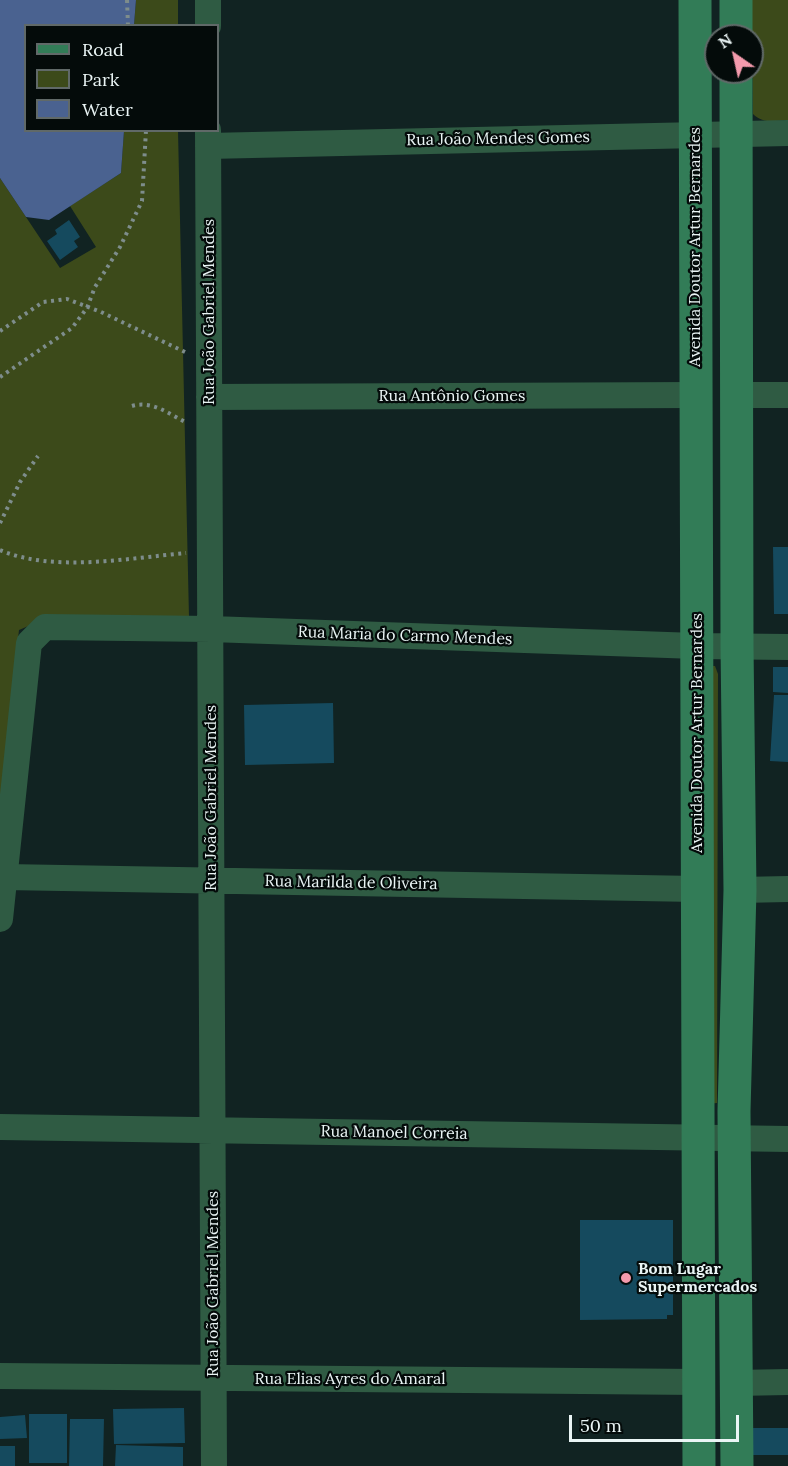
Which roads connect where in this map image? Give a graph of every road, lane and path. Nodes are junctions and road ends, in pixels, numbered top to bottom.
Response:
1 (127, 0) edge
2 (208, 0) edge
3 (695, 0) edge
4 (736, 0) edge
5 (128, 24) edge
6 (208, 24) edge
7 (736, 24) edge
8 (736, 84) edge
9 (146, 132) edge
10 (788, 133) edge
11 (736, 134) junction
12 (695, 135) junction
13 (208, 138) edge
14 (87, 308) junction
15 (0, 331) edge
16 (209, 363) junction
17 (0, 377) edge
18 (695, 395) junction
19 (737, 395) junction
20 (788, 395) edge
21 (209, 397) junction
22 (132, 406) dead end
23 (210, 434) junction
24 (38, 456) dead end
25 (0, 523) edge
26 (0, 550) edge
27 (210, 551) junction
28 (211, 629) junction
29 (696, 646) junction
30 (737, 646) junction
31 (788, 647) edge
32 (5, 877) junction
33 (212, 881) junction
34 (698, 889) junction
35 (788, 889) edge
36 (740, 890) junction
37 (0, 919) edge
38 (0, 1127) edge
39 (213, 1131) junction
40 (698, 1138) junction
41 (734, 1139) junction
42 (788, 1139) edge
43 (0, 1376) edge
44 (214, 1378) junction
45 (699, 1382) junction
46 (788, 1382) edge
47 (736, 1383) junction
48 (214, 1466) edge
49 (699, 1466) edge
50 (737, 1466) edge

1 - 5 path
2 - 6 street
3 - 12 main road, Avenida Doutor Artur Bernardes
4 - 7 main road
8 - 11 main road
9 - 14 path
10 - 11 street, Rua João Mendes Gomes
11 - 12 street, Rua João Mendes Gomes
11 - 19 main road
12 - 13 street, Rua João Mendes Gomes
12 - 18 main road, Avenida Doutor Artur Bernardes
13 - 16 street, Rua João Gabriel Mendes
14 - 15 path
14 - 16 path
14 - 17 path
16 - 21 street, Rua João Gabriel Mendes
18 - 21 street, Rua Antônio Gomes
18 - 29 main road, Avenida Doutor Artur Bernardes
19 - 20 street
19 - 30 main road
21 - 23 street, Rua João Gabriel Mendes
22 - 23 path
23 - 27 street, Rua João Gabriel Mendes
24 - 25 path
26 - 27 path
27 - 28 street, Rua João Gabriel Mendes
28 - 29 street, Rua Maria do Carmo Mendes
28 - 32 street, Rua Maria do Carmo Mendes
28 - 33 street, Rua João Gabriel Mendes
29 - 30 street, Rua Maria do Carmo Mendes
29 - 34 main road, Avenida Doutor Artur Bernardes
30 - 31 street, Rua Maria do Carmo Mendes
30 - 36 main road
32 - 33 street, Rua Marilda de Oliveira
32 - 37 street
33 - 34 street, Rua Marilda de Oliveira
33 - 39 street, Rua João Gabriel Mendes
34 - 40 main road, Avenida Doutor Artur Bernardes
35 - 36 street
36 - 41 main road
38 - 39 street, Rua Manoel Correia
39 - 40 street, Rua Manoel Correia
39 - 44 street, Rua João Gabriel Mendes
40 - 41 street, Rua Manoel Correia
40 - 45 main road, Avenida Doutor Artur Bernardes
41 - 42 street, Rua Manoel Correia
41 - 47 main road
43 - 44 street, Rua Elias Ayres do Amaral
44 - 45 street, Rua Elias Ayres do Amaral
44 - 48 street, Rua João Gabriel Mendes
45 - 49 main road, Avenida Doutor Artur Bernardes
46 - 47 street
47 - 50 main road

